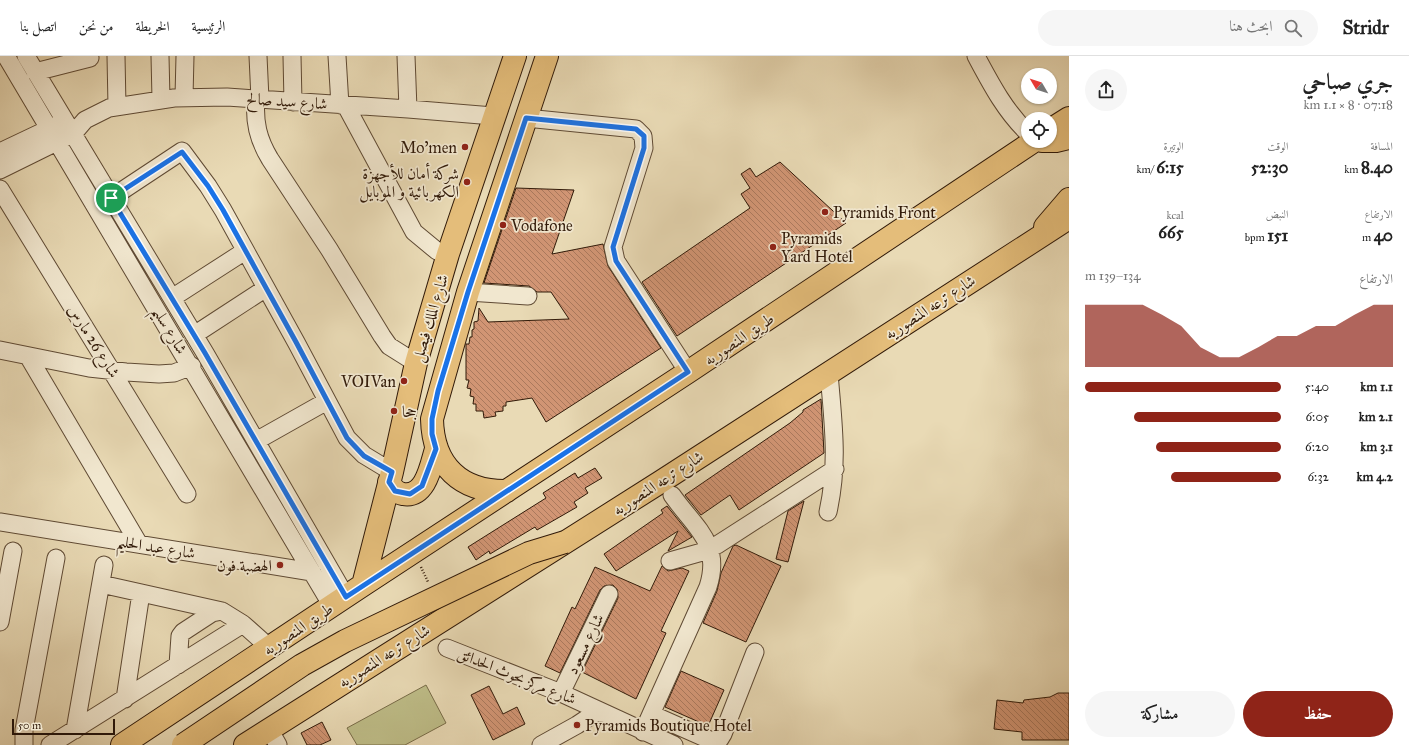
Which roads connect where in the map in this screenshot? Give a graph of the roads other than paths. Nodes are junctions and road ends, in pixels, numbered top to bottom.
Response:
1 (6, 56) edge
2 (26, 56) edge
3 (116, 56) edge
4 (160, 56) edge
5 (185, 56) edge
6 (258, 56) edge
7 (292, 56) edge
8 (337, 56) edge
9 (406, 56) edge
10 (515, 56) edge
11 (547, 56) edge
12 (976, 56) edge
13 (90, 58) dead end
14 (35, 72) junction
15 (184, 97) junction
16 (161, 99) junction
17 (258, 99) junction
18 (293, 102) junction
19 (117, 106) junction
20 (343, 106) junction
21 (408, 109) junction
22 (494, 116) junction
23 (526, 118) junction
24 (1069, 118) edge
25 (1021, 125) edge
26 (1057, 126) edge
27 (61, 132) junction
28 (1069, 138) edge
29 (1057, 141) edge
30 (1024, 148) edge
31 (0, 152) edge
32 (0, 170) edge
33 (0, 189) edge
34 (111, 198) junction
35 (1069, 198) edge
36 (1069, 218) edge
37 (1038, 238) junction
38 (245, 250) junction
39 (448, 254) junction
40 (266, 288) junction
41 (468, 292) junction
42 (528, 296) dead end
43 (172, 298) junction
44 (194, 335) junction
45 (0, 350) edge
46 (28, 356) junction
47 (416, 363) junction
48 (192, 366) junction
49 (112, 370) junction
50 (688, 372) junction
51 (829, 373) junction
52 (327, 401) junction
53 (256, 441) junction
54 (436, 449) junction
55 (835, 469) junction
56 (391, 477) junction
57 (507, 491) junction
58 (187, 494) dead end
59 (672, 494) dead end
60 (828, 512) dead end
61 (0, 522) edge
62 (565, 542) junction
63 (139, 544) junction
64 (709, 548) junction
65 (13, 551) dead end
66 (56, 558) dead end
67 (670, 561) dead end
68 (104, 565) dead end
69 (312, 572) junction
70 (101, 584) junction
71 (142, 593) junction
72 (609, 594) dead end
73 (347, 596) junction
74 (222, 611) junction
75 (0, 622) edge
76 (243, 624) junction
77 (270, 648) junction
78 (447, 648) dead end
79 (755, 652) dead end
80 (178, 665) junction
81 (561, 693) junction
82 (125, 699) junction
83 (598, 710) junction
84 (651, 714) junction
85 (75, 730) junction
86 (643, 732) junction
87 (274, 737) edge
88 (24, 745) edge
89 (50, 745) edge
90 (122, 745) edge
91 (183, 745) edge
92 (245, 745) edge
93 (541, 745) edge
94 (674, 745) edge

1 - 27 street, شارع سليم
2 - 14 street, شارع سليم
3 - 19 street
4 - 16 street
5 - 15 street
6 - 17 street
7 - 18 street
8 - 20 street
9 - 21 street
10 - 22 main road, شارع الملك فيصل
11 - 23 main road, شارع الملك فيصل
12 - 25 street
13 - 14 street
14 - 27 street, شارع سليم
15 - 16 street, شارع سيد صالح
15 - 17 street, شارع سيد صالح
16 - 19 street, شارع سيد صالح
17 - 18 street, شارع سيد صالح
17 - 47 street
18 - 20 street, شارع سيد صالح
19 - 27 street, شارع سيد صالح
20 - 21 street, شارع سيد صالح
20 - 39 street
21 - 22 street, شارع سيد صالح
22 - 39 main road, شارع الملك فيصل
23 - 41 main road, شارع الملك فيصل
23 - 50 street
24 - 26 main road
27 - 31 street
27 - 32 street
27 - 34 street, شارع سليم
27 - 48 street, شارع سليم
28 - 29 main road
30 - 50 main road, طريق المنصوريه
33 - 49 street, شارع 26 مارس
34 - 38 street
34 - 43 street, شارع سليم
35 - 37 main road
36 - 37 main road, شارع ترعه المنصوريه
37 - 51 main road, شارع ترعه المنصوريه
38 - 40 street
38 - 43 street
39 - 47 main road, شارع الملك فيصل
40 - 44 street
40 - 52 street
41 - 42 street
41 - 54 main road, شارع الملك فيصل
43 - 44 street, شارع سليم
44 - 53 street, شارع سليم
45 - 46 street
46 - 49 street
46 - 63 street
47 - 56 main road, شارع الملك فيصل
48 - 49 street
48 - 69 street, شارع سليم
49 - 58 street, شارع 26 مارس
50 - 57 main road, طريق المنصوريه
51 - 55 street
51 - 62 main road, شارع ترعه المنصوريه
52 - 53 street
52 - 56 street
53 - 73 street, شارع سليم
54 - 56 main road
54 - 57 main road, شارع الملك فيصل
55 - 60 street
55 - 64 street
56 - 73 main road, شارع الملك فيصل
57 - 73 main road, طريق المنصوريه
59 - 64 street
61 - 63 street, شارع عبد الحليم
62 - 87 main road, شارع ترعه المنصوريه
62 - 91 main road, bridge
63 - 69 street, شارع عبد الحليم
64 - 67 street
64 - 84 street
65 - 75 street
66 - 88 street
68 - 70 street
69 - 73 street, شارع سليم
70 - 71 street
70 - 85 street
71 - 74 street
71 - 82 street
72 - 81 street, شارع مسعود
73 - 77 main road, طريق المنصوريه
74 - 76 street
74 - 80 street
76 - 77 street
76 - 80 street
77 - 90 main road, طريق المنصوريه
78 - 81 street, شارع مركز بحوث الحدائق
79 - 84 street
80 - 82 street
81 - 83 street, شارع مركز بحوث الحدائق
82 - 85 street
83 - 86 street, شارع مركز بحوث الحدائق
83 - 93 street
84 - 86 street
85 - 89 street
86 - 94 street, شارع مركز بحوث الحدائق
87 - 92 main road, شارع ترعه المنصوريه

